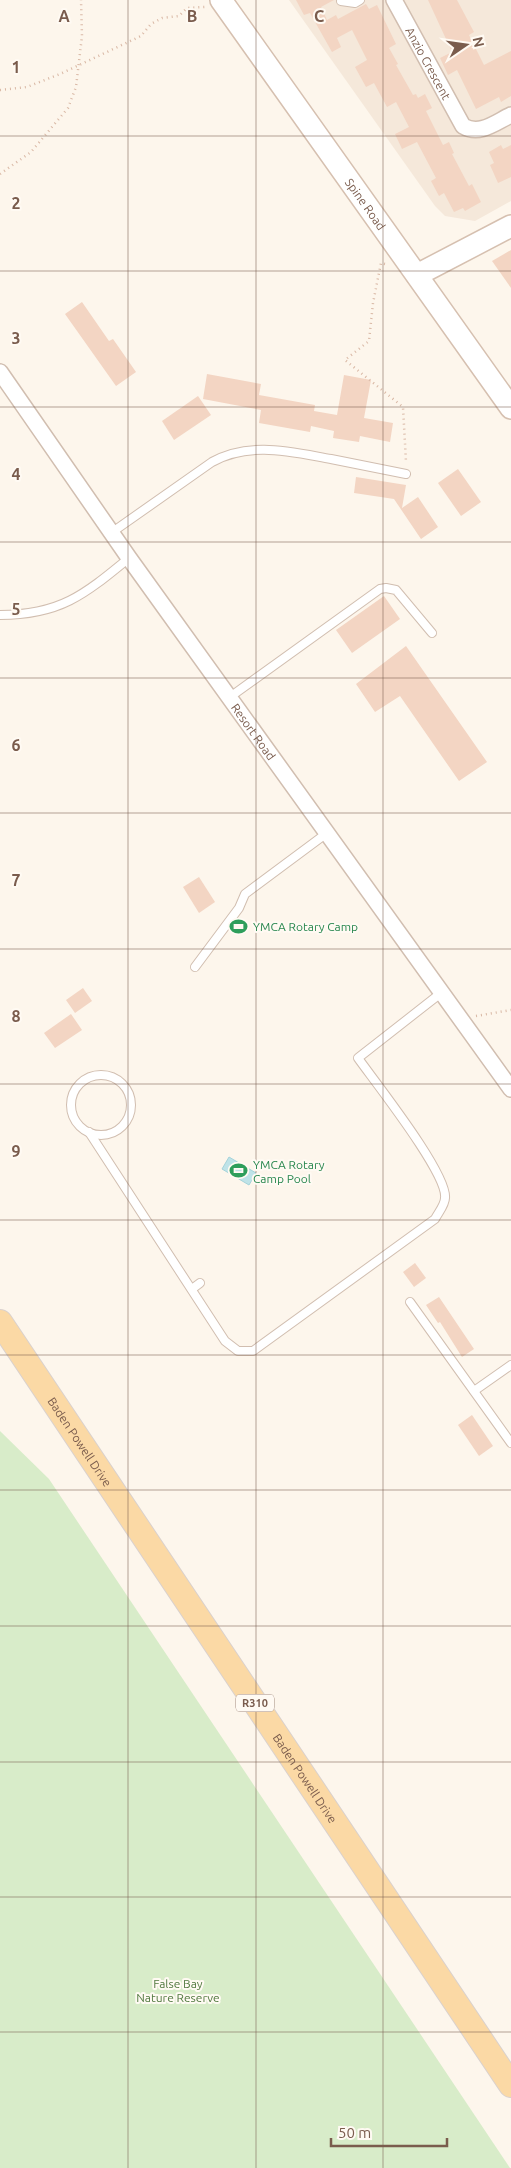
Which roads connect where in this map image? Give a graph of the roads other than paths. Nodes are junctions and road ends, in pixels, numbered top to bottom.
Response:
1 (360, 0) edge
2 (394, 0) edge
3 (216, 2) edge
4 (341, 2) dead end
5 (511, 115) edge
6 (511, 226) edge
7 (417, 275) junction
8 (0, 372) edge
9 (511, 408) edge
10 (406, 474) road end
11 (112, 533) junction
12 (129, 558) junction
13 (0, 615) edge
14 (432, 633) dead end
15 (230, 697) junction
16 (327, 833) junction
17 (195, 967) dead end
18 (441, 992) junction
19 (511, 1089) edge
20 (89, 1132) junction
21 (200, 1283) dead end
22 (192, 1289) junction
23 (410, 1302) dead end
24 (0, 1322) edge
25 (511, 1365) edge
26 (474, 1391) junction
27 (511, 1443) edge
28 (511, 2085) edge

1 - 4 lane
2 - 5 street, Anzio Crescent
3 - 7 main road, Spine Road
6 - 7 main road
7 - 9 main road, Spine Road
8 - 11 street, Resort Road
10 - 11 lane
11 - 12 street, Resort Road
12 - 13 lane
12 - 15 street, Resort Road
14 - 15 lane
15 - 16 street, Resort Road
16 - 17 lane
16 - 18 street, Resort Road
18 - 19 street, Resort Road
18 - 22 lane
20 - 20 lane
20 - 22 lane
21 - 22 lane
23 - 26 lane
24 - 28 main road, Baden Powell Drive / R310
25 - 26 lane
26 - 27 lane

